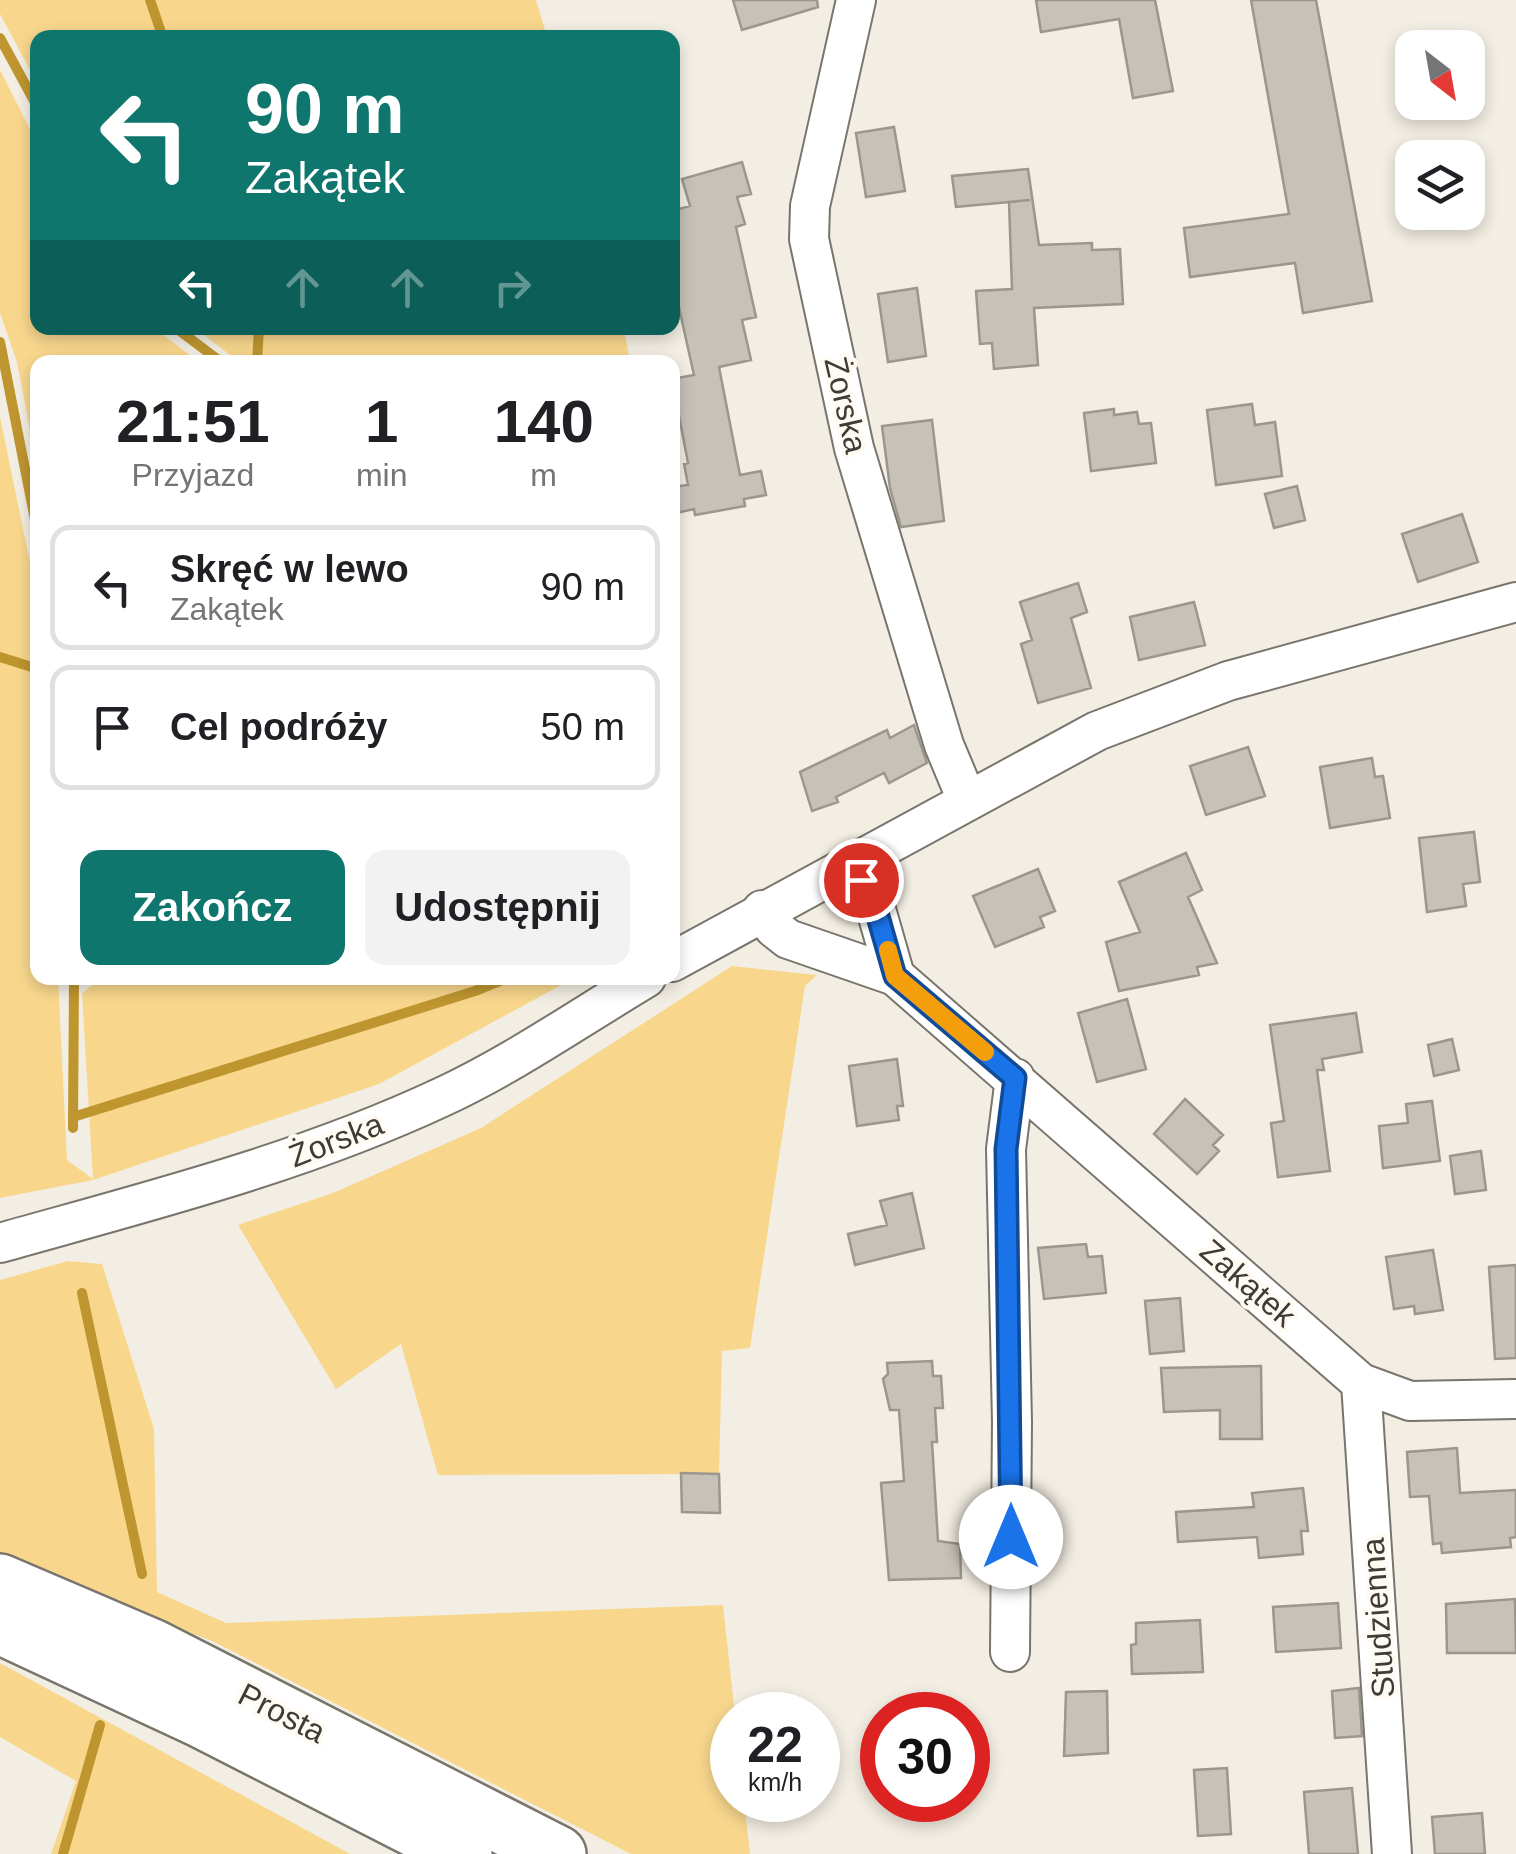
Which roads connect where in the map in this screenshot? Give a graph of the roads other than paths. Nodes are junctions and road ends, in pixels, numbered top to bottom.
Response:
1 (856, 0) edge
2 (1516, 602) edge
3 (967, 800) junction
4 (849, 864) junction
5 (762, 910) junction
6 (680, 957) edge
7 (895, 976) junction
8 (634, 985) edge
9 (1015, 1078) junction
10 (0, 1243) edge
11 (1361, 1383) junction
12 (1516, 1399) edge
13 (0, 1582) edge
14 (0, 1626) edge
15 (1010, 1652) dead end
16 (464, 1854) edge
17 (558, 1854) edge
18 (1392, 1854) edge

1 - 3 street, Żorska
2 - 3 street
3 - 4 street
4 - 5 street
4 - 7 street
5 - 6 street
5 - 7 street, Zakątek
7 - 9 street, Zakątek
8 - 10 street, Żorska
9 - 11 street, Zakątek
9 - 15 street
11 - 12 street, Zakątek
11 - 18 street, Studzienna
13 - 17 main road, Prosta
14 - 16 main road, Prosta

